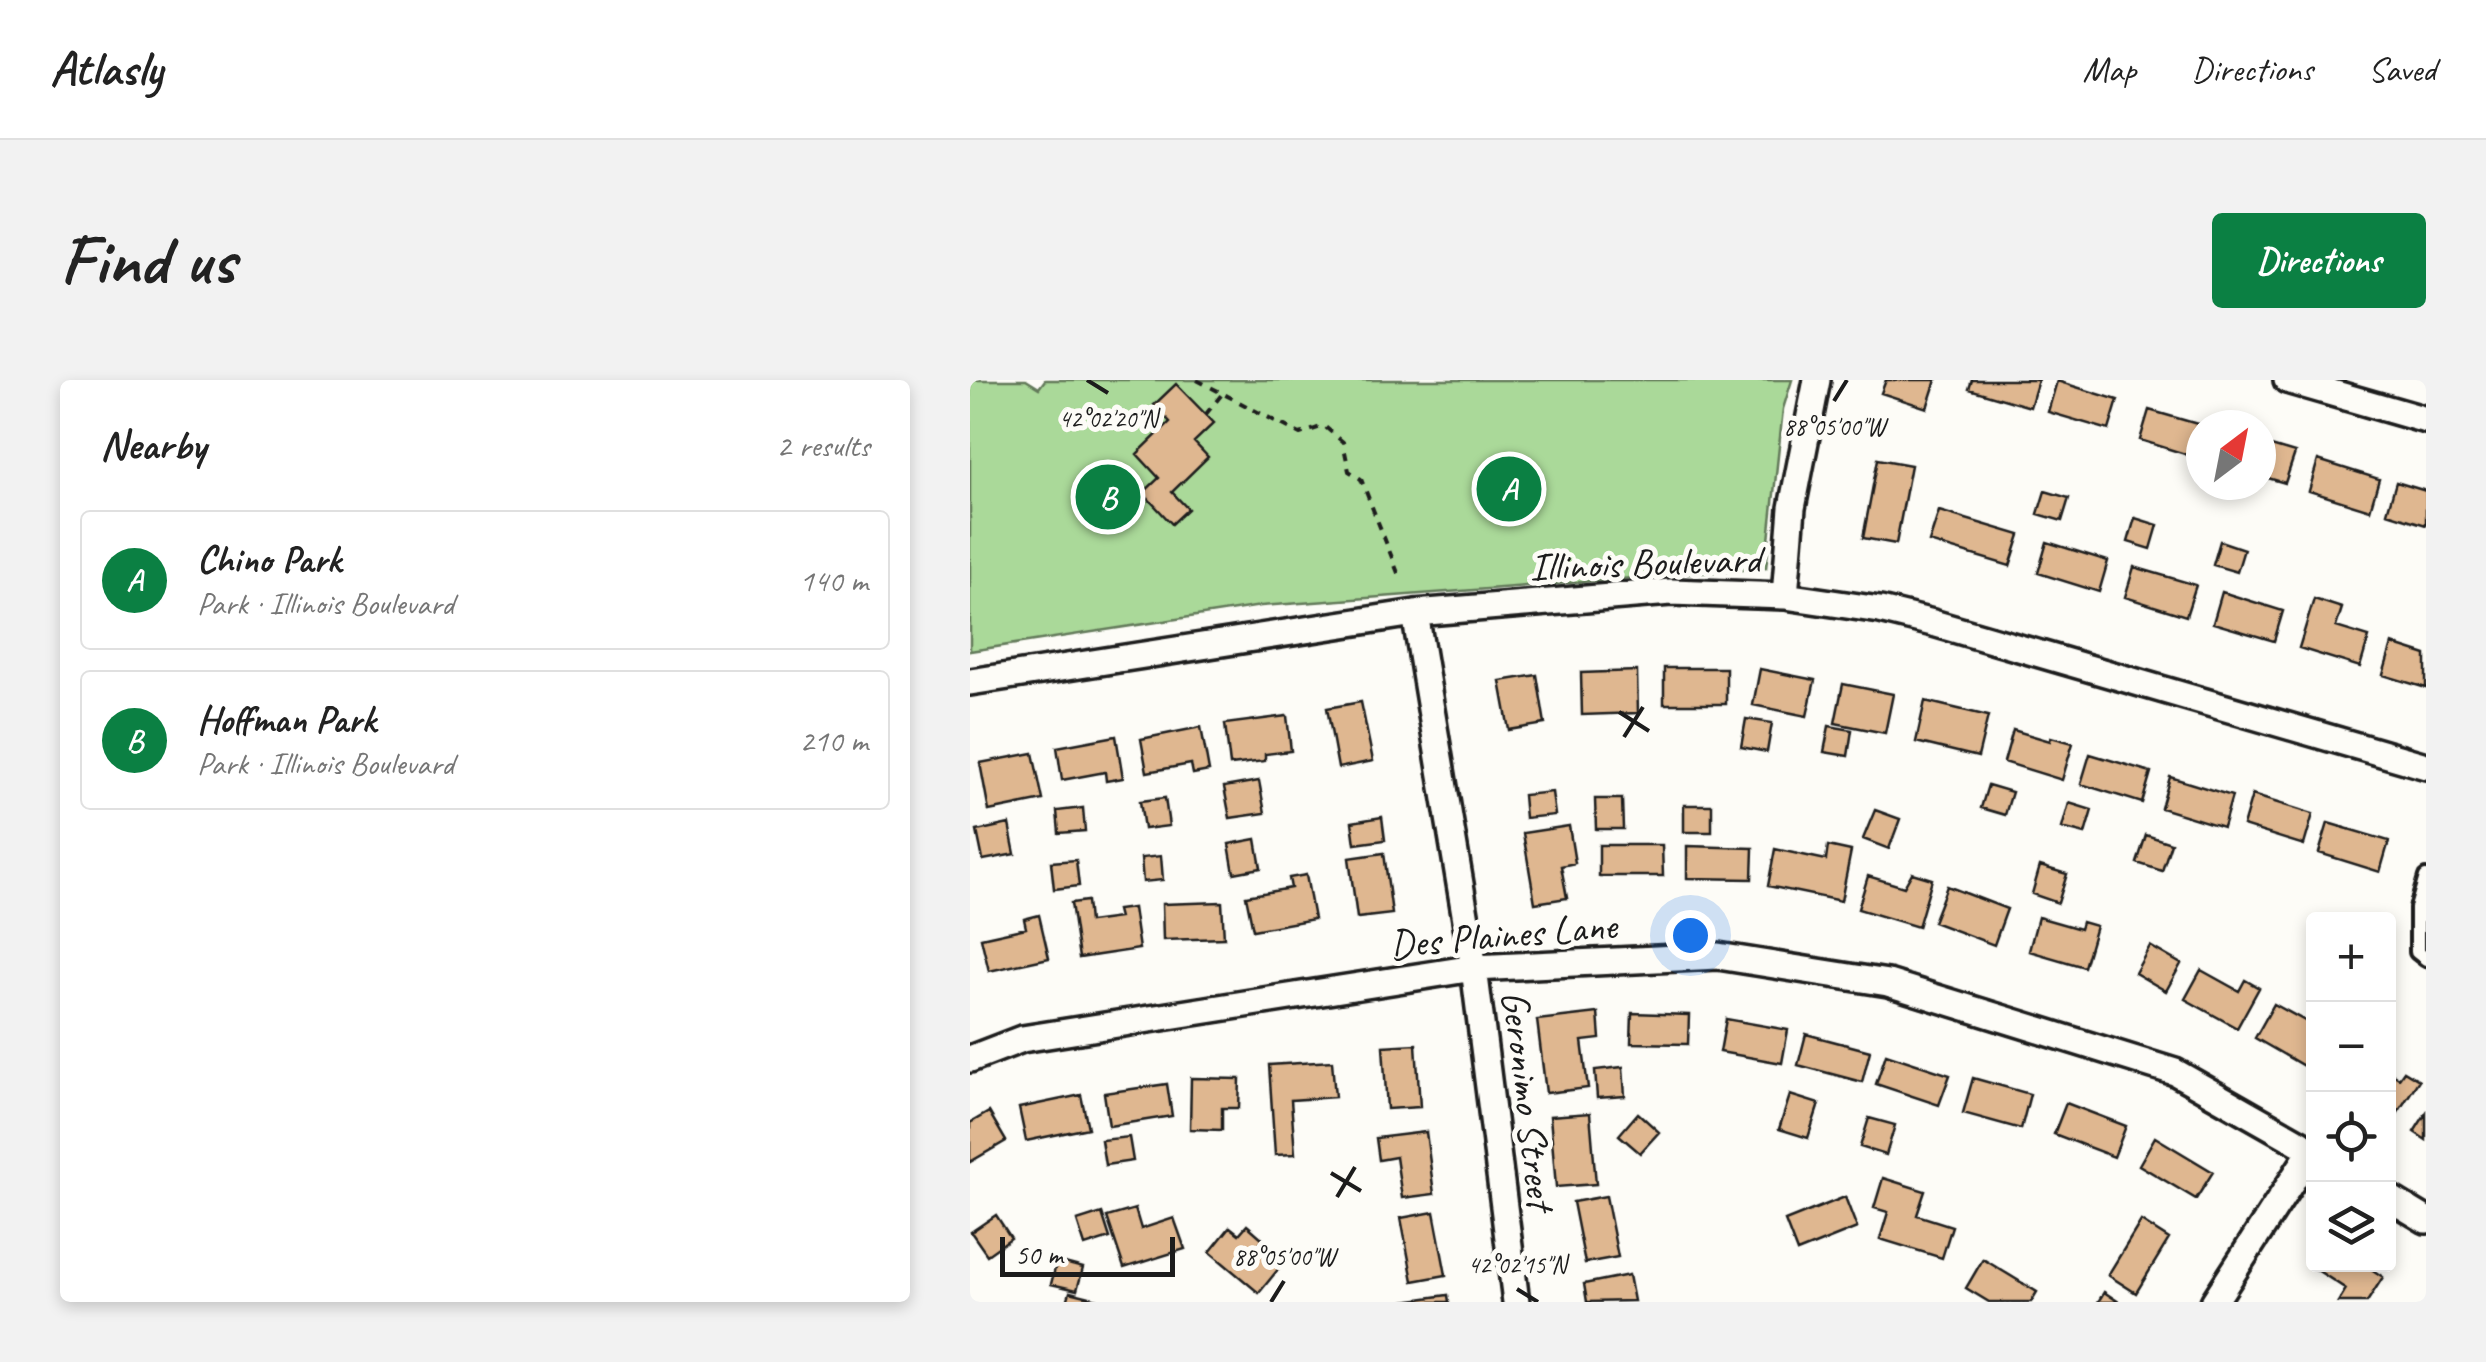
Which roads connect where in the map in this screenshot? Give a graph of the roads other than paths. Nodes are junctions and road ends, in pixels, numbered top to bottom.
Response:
1 (1817, 380) edge
2 (2287, 380) edge
3 (2426, 420) edge
4 (1785, 596) junction
5 (1415, 613) junction
6 (970, 682) edge
7 (2426, 766) edge
8 (2426, 877) edge
9 (2426, 959) edge
10 (1474, 968) junction
11 (970, 1059) edge
12 (2306, 1146) edge
13 (2306, 1161) edge
14 (2396, 1202) edge
15 (2426, 1220) edge
16 (1516, 1302) edge
17 (2214, 1302) edge

1 - 4 street
2 - 3 street
4 - 5 street, Illinois Boulevard
4 - 7 street, Illinois Boulevard
5 - 6 street, Illinois Boulevard
5 - 10 street, Geronimo Street
8 - 9 lane
10 - 11 street, Des Plaines Lane
10 - 12 street, Des Plaines Lane
10 - 16 street, Geronimo Street
13 - 17 street
14 - 15 street

